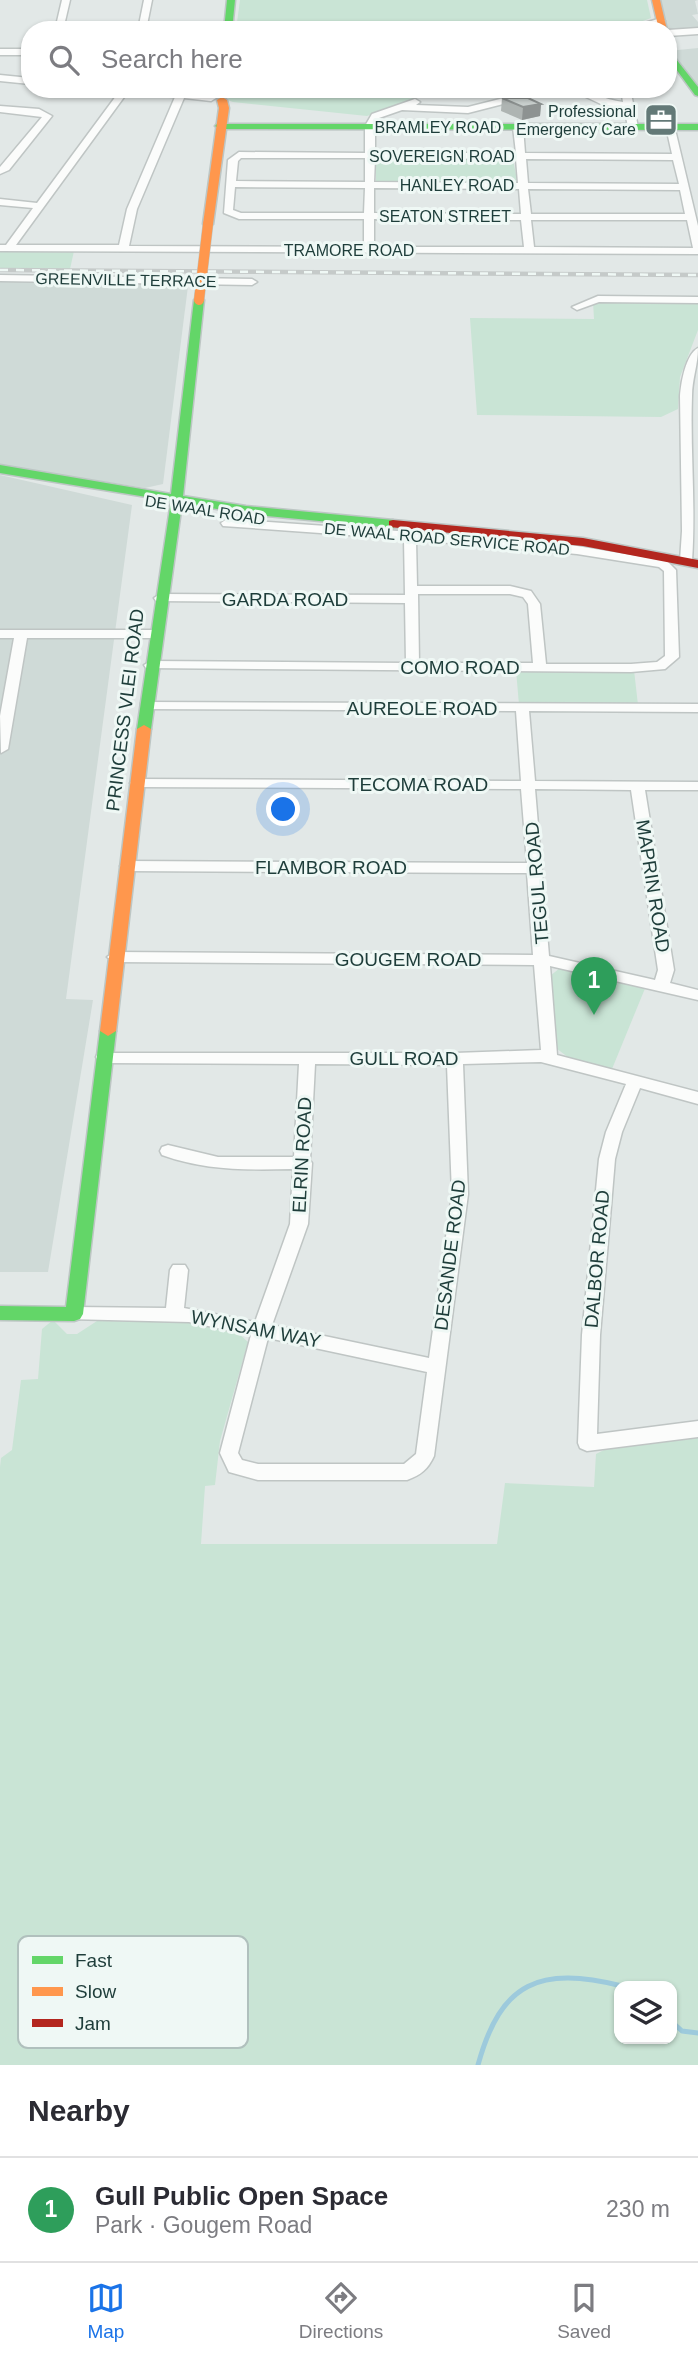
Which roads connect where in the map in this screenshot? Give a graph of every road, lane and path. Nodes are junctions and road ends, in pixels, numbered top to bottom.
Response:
1 (66, 0) edge
2 (148, 0) edge
3 (231, 0) edge
4 (656, 0) edge
5 (61, 21) edge
6 (144, 21) edge
7 (229, 21) edge
8 (662, 21) edge
9 (677, 29) edge
10 (698, 31) edge
11 (0, 52) edge
12 (21, 52) edge
13 (677, 64) edge
14 (5, 79) edge
15 (0, 90) edge
16 (698, 93) edge
17 (119, 98) edge
18 (179, 98) edge
19 (194, 98) edge
20 (594, 98) edge
21 (627, 98) edge
22 (216, 101) edge
23 (415, 102) dead end
24 (628, 105) junction
25 (400, 107) junction
26 (0, 108) edge
27 (477, 108) dead end
28 (370, 126) junction
29 (517, 127) junction
30 (633, 127) junction
31 (671, 127) junction
32 (698, 127) edge
33 (370, 156) junction
34 (520, 156) junction
35 (678, 157) junction
36 (0, 171) edge
37 (231, 184) junction
38 (372, 185) junction
39 (523, 186) junction
40 (684, 187) junction
41 (0, 202) edge
42 (39, 206) junction
43 (693, 210) edge
44 (371, 216) junction
45 (527, 217) junction
46 (5, 248) edge
47 (123, 249) junction
48 (369, 250) junction
49 (529, 250) junction
50 (698, 250) edge
51 (0, 278) edge
52 (253, 282) dead end
53 (698, 300) edge
54 (578, 307) dead end
55 (698, 351) edge
56 (695, 370) edge
57 (692, 429) edge
58 (4, 469) edge
59 (176, 503) junction
60 (227, 523) dead end
61 (408, 531) junction
62 (692, 563) edge
63 (667, 565) joint
64 (411, 594) junction
65 (160, 598) junction
66 (0, 634) edge
67 (21, 634) junction
68 (155, 634) junction
69 (151, 666) junction
70 (413, 667) junction
71 (540, 667) junction
72 (146, 706) junction
73 (522, 708) junction
74 (698, 708) edge
75 (1, 750) edge
76 (137, 783) junction
77 (528, 785) junction
78 (637, 786) junction
79 (698, 786) edge
80 (127, 866) junction
81 (536, 868) junction
82 (115, 957) junction
83 (544, 960) junction
84 (661, 986) junction
85 (698, 995) edge
86 (104, 1057) junction
87 (549, 1057) junction
88 (307, 1058) junction
89 (455, 1059) junction
90 (635, 1081) junction
91 (698, 1098) edge
92 (168, 1151) dead end
93 (303, 1163) junction
94 (179, 1270) dead end
95 (0, 1313) edge
96 (74, 1314) junction
97 (174, 1314) junction
98 (261, 1330) junction
99 (435, 1366) junction
100 (698, 1429) edge

1 - 5 street
2 - 6 street
3 - 7 street
4 - 8 street
9 - 10 street
11 - 12 street
13 - 16 street
14 - 15 street
17 - 42 street
18 - 47 street
19 - 22 street
20 - 24 street
21 - 24 street
22 - 28 street, BRAMLEY ROAD
22 - 59 street, PRINCESS VLEI ROAD, bridge
23 - 25 street
24 - 30 street
25 - 27 street
25 - 28 street
26 - 36 street
28 - 29 street, BRAMLEY ROAD
28 - 33 street
29 - 30 street, BRAMLEY ROAD
29 - 34 street
30 - 31 street, BRAMLEY ROAD
31 - 32 street, BRAMLEY ROAD
31 - 35 street
33 - 34 street, SOVEREIGN ROAD
33 - 37 street, SOVEREIGN ROAD
33 - 38 street
34 - 35 street, SOVEREIGN ROAD
34 - 39 street
35 - 40 street
37 - 38 street, HANLEY ROAD
37 - 44 street, SEATON STREET
38 - 39 street, HANLEY ROAD
38 - 44 street
39 - 40 street, HANLEY ROAD
39 - 45 street
40 - 43 street
41 - 42 street
42 - 46 street
43 - 45 street, SEATON STREET
43 - 50 street
44 - 45 street, SEATON STREET
44 - 48 street
45 - 49 street
46 - 47 street, TRAMORE ROAD
47 - 48 street, TRAMORE ROAD
48 - 49 street, TRAMORE ROAD
49 - 50 street, TRAMORE ROAD
51 - 52 street, GREENVILLE TERRACE
53 - 54 street
55 - 56 street
56 - 57 street
57 - 62 street
58 - 59 street, DE WAAL ROAD
59 - 61 street, DE WAAL ROAD
59 - 65 street, PRINCESS VLEI ROAD
60 - 61 street, DE WAAL ROAD SERVICE ROAD
61 - 62 street, DE WAAL ROAD
61 - 63 street, DE WAAL ROAD SERVICE ROAD
61 - 64 street
63 - 71 street, COMO ROAD
64 - 65 street, GARDA ROAD
64 - 70 street
64 - 71 street, GARDA ROAD
65 - 68 street, PRINCESS VLEI ROAD
66 - 67 street
67 - 68 street
67 - 75 street
68 - 69 street, PRINCESS VLEI ROAD
69 - 70 street, COMO ROAD
69 - 72 street, PRINCESS VLEI ROAD
70 - 71 street, COMO ROAD
72 - 73 street, AUREOLE ROAD
72 - 76 street, PRINCESS VLEI ROAD
73 - 74 street, AUREOLE ROAD
73 - 77 street, TEGUL ROAD
76 - 77 street, TECOMA ROAD
76 - 80 street, PRINCESS VLEI ROAD
77 - 78 street, TECOMA ROAD
77 - 81 street, TEGUL ROAD
78 - 79 street, TECOMA ROAD
78 - 84 street, MAPRIN ROAD
80 - 81 street, FLAMBOR ROAD
80 - 82 street, PRINCESS VLEI ROAD
81 - 83 street, TEGUL ROAD
82 - 83 street, GOUGEM ROAD
82 - 86 street, PRINCESS VLEI ROAD
83 - 84 street, GOUGEM ROAD
83 - 87 street, TEGUL ROAD
84 - 85 street, GOUGEM ROAD
86 - 88 street, GULL ROAD
86 - 96 street, PRINCESS VLEI ROAD
87 - 89 street, GULL ROAD
87 - 90 street, GULL ROAD
88 - 89 street, GULL ROAD
88 - 93 street, ELRIN ROAD
89 - 99 street, DESANDE ROAD
90 - 91 street, GULL ROAD
90 - 100 street, DALBOR ROAD
92 - 93 street
93 - 98 street, ELRIN ROAD
94 - 97 street
95 - 96 street
96 - 97 street, WYNSAM WAY
97 - 98 street, WYNSAM WAY
98 - 99 street, WYNSAM WAY
98 - 99 street, DESANDE ROAD

